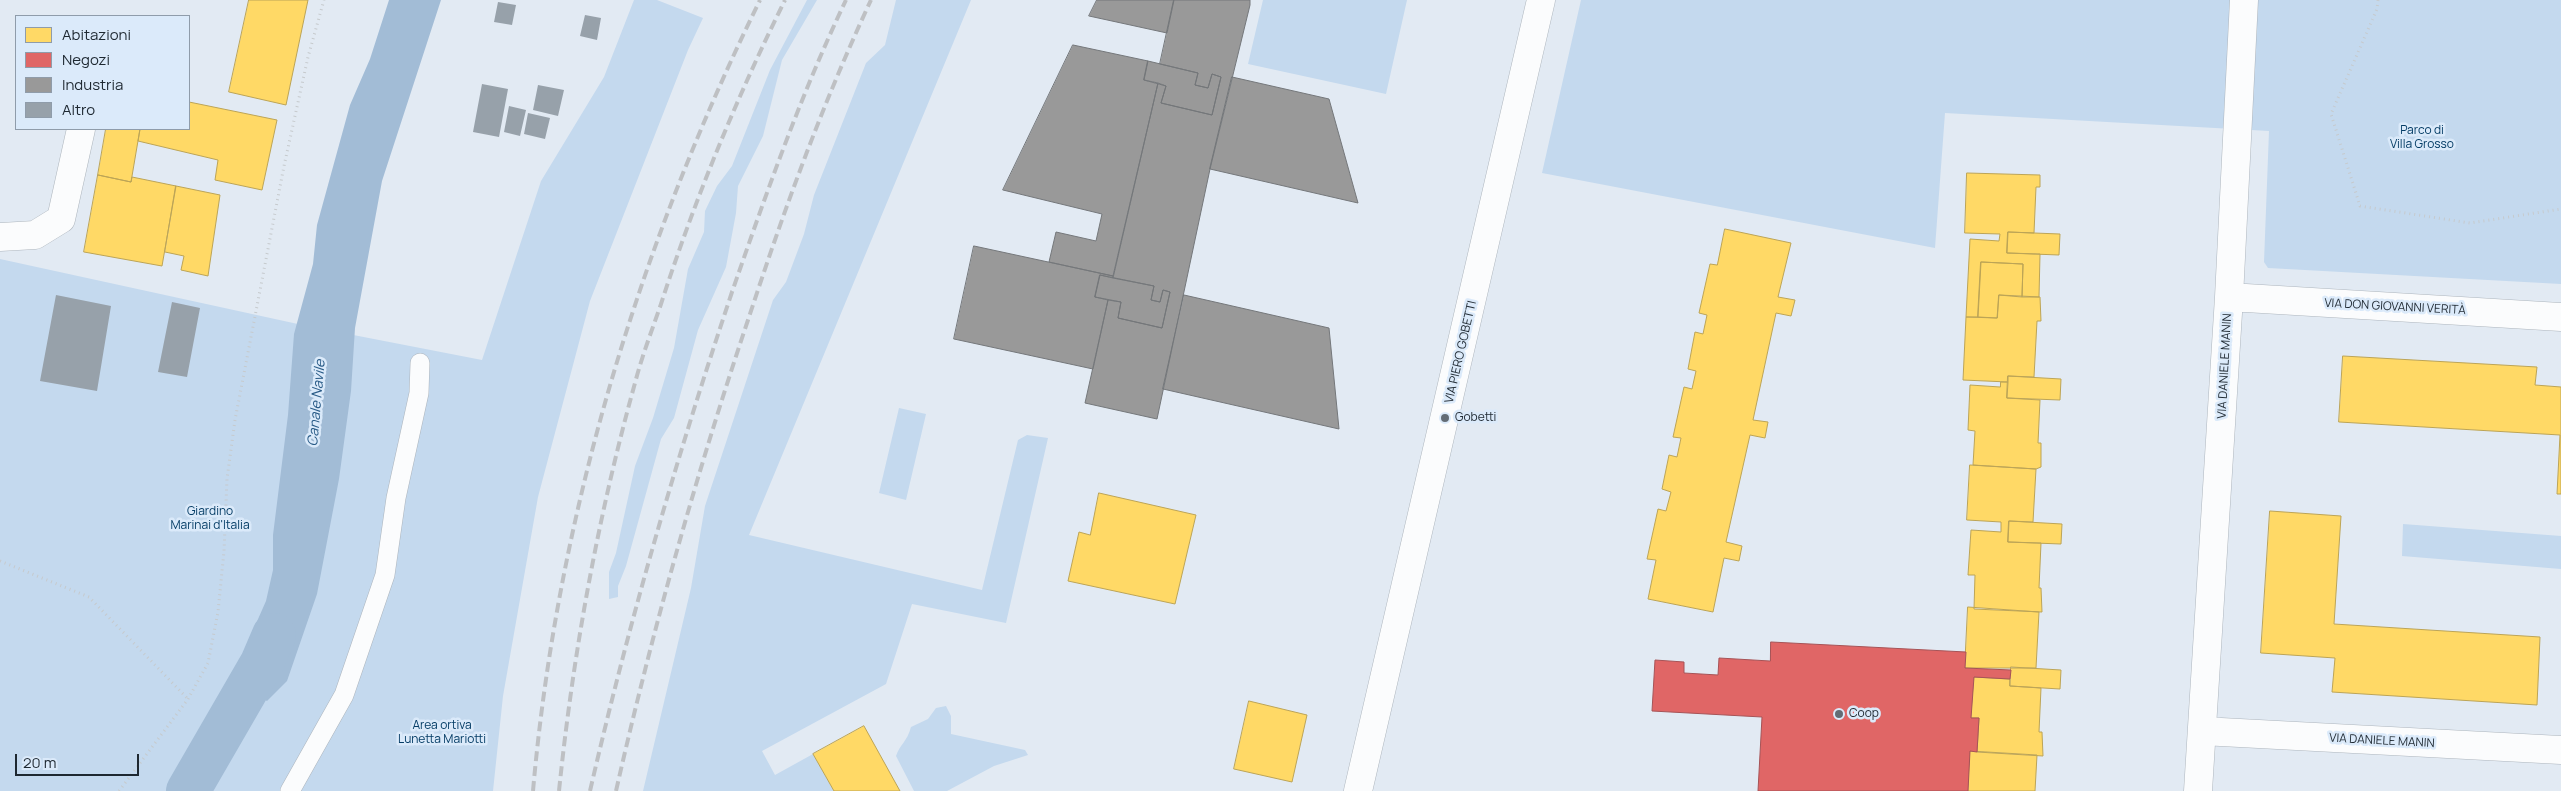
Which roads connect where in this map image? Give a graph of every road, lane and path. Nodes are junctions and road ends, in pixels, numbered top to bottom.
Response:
1 (324, 0) edge
2 (1541, 0) edge
3 (2244, 0) edge
4 (2378, 0) edge
5 (81, 130) edge
6 (2561, 209) edge
7 (0, 237) edge
8 (2229, 297) junction
9 (2561, 317) edge
10 (420, 363) dead end
11 (0, 561) edge
12 (188, 699) junction
13 (2202, 731) junction
14 (2561, 750) edge
15 (119, 791) edge
16 (290, 791) edge
17 (1358, 791) edge
18 (2198, 791) edge

1 - 12 path
2 - 17 street, VIA PIERO GOBETTI
3 - 8 street, VIA DANIELE MANIN
4 - 6 path
5 - 7 street
8 - 9 street, VIA DON GIOVANNI VERITÀ
8 - 13 street, VIA DANIELE MANIN
10 - 16 lane
11 - 12 path
12 - 15 path
13 - 14 street, VIA DANIELE MANIN
13 - 18 street, VIA DANIELE MANIN

